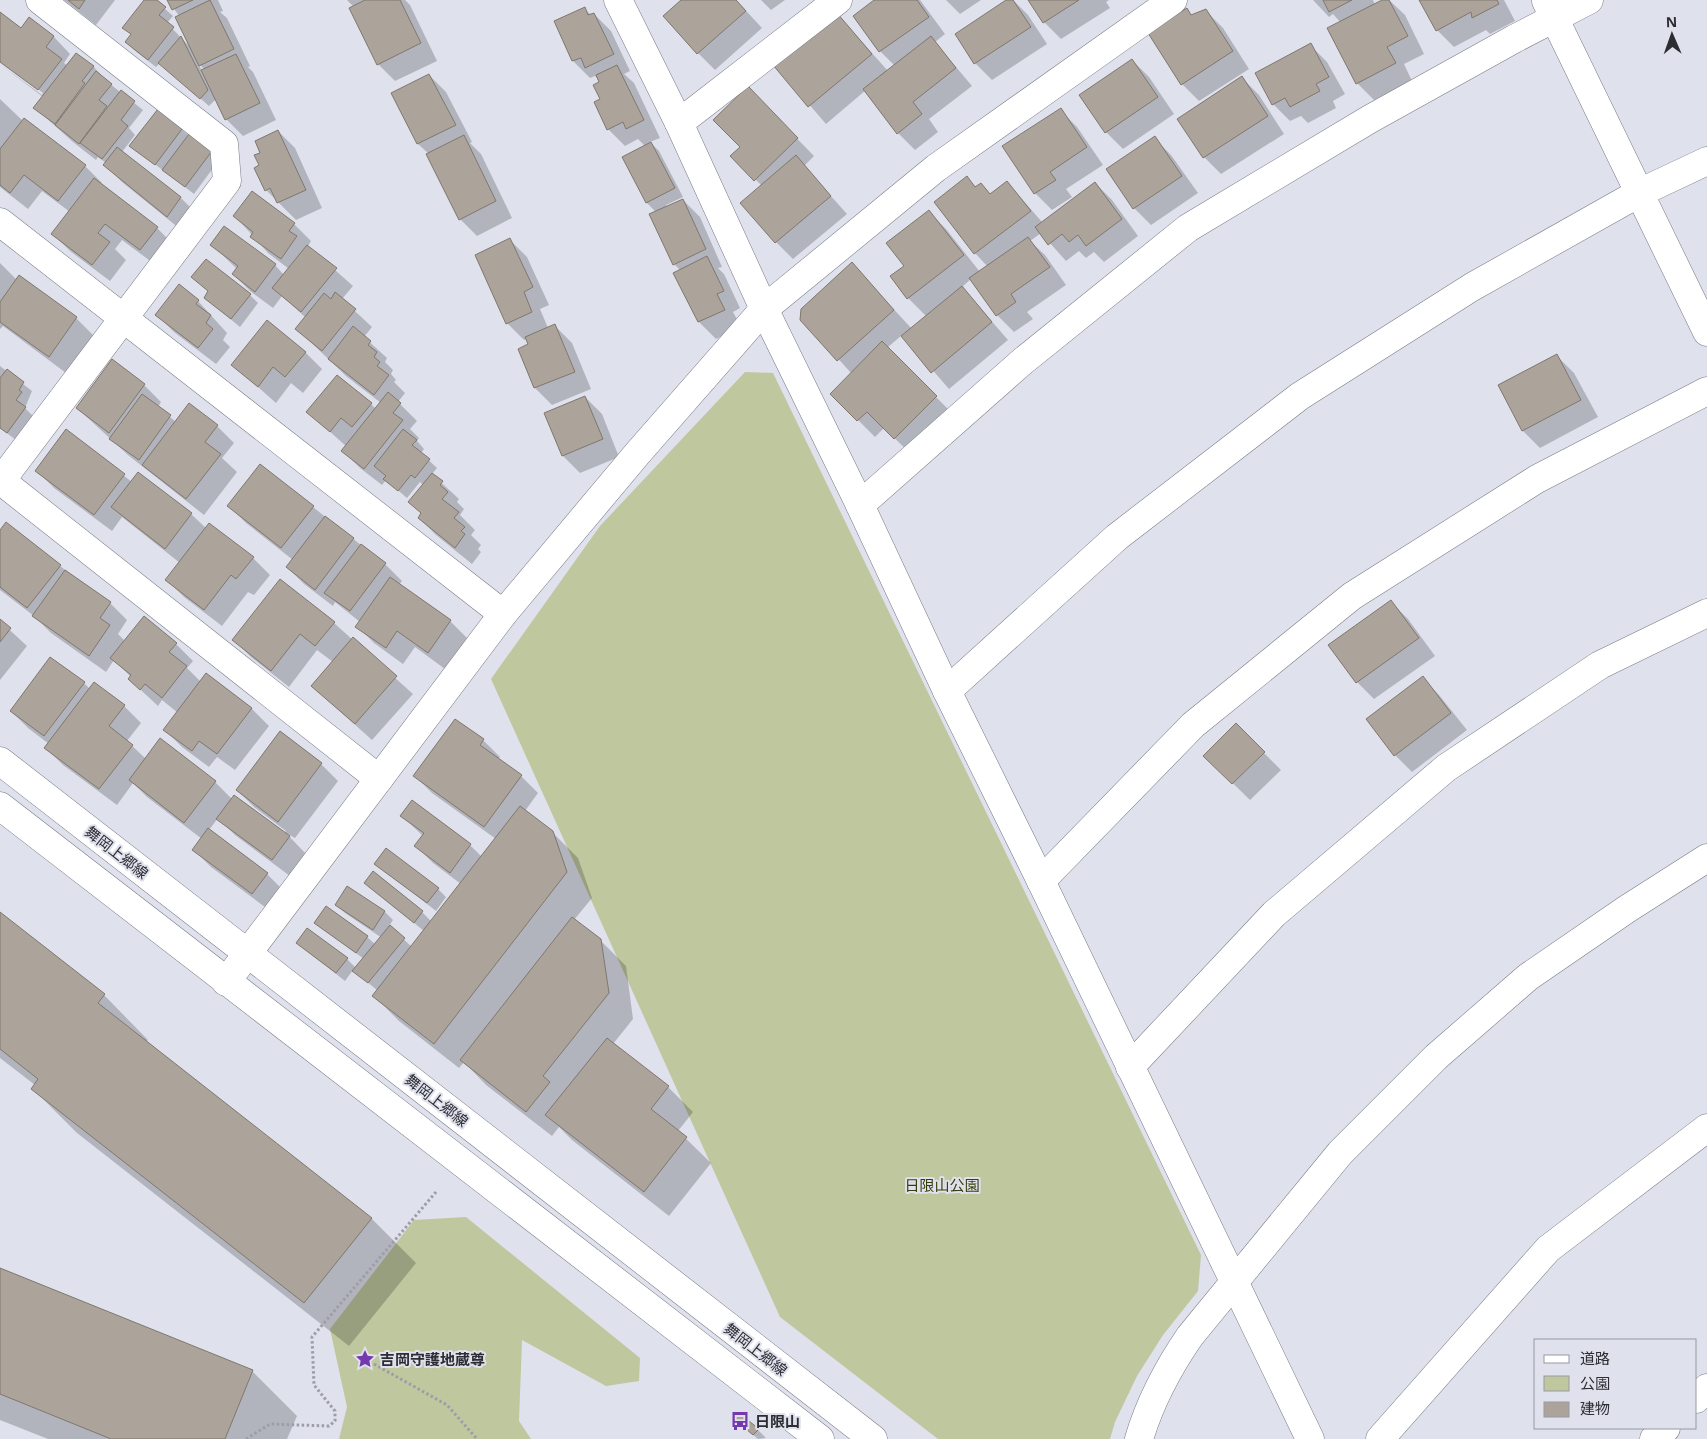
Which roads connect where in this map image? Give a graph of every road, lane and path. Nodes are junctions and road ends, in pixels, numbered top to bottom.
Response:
1 (40, 0) edge
2 (618, 0) edge
3 (838, 0) edge
4 (1173, 0) edge
5 (1589, 0) edge
6 (1549, 9) edge
7 (679, 123) junction
8 (1707, 161) edge
9 (1639, 193) junction
10 (0, 222) edge
11 (764, 309) junction
12 (124, 319) junction
13 (1707, 332) edge
14 (1707, 392) edge
15 (0, 481) edge
16 (860, 505) junction
17 (1707, 613) edge
18 (502, 614) junction
19 (947, 691) junction
20 (0, 761) edge
21 (379, 779) junction
22 (0, 806) edge
23 (1707, 858) edge
24 (1041, 881) junction
25 (247, 954) junction
26 (226, 982) junction
27 (1130, 1067) junction
28 (1707, 1128) edge
29 (436, 1192) dead end
30 (1235, 1283) junction
31 (374, 1364) dead end
32 (1707, 1388) edge
33 (1697, 1397) edge
34 (1665, 1429) edge
35 (246, 1439) edge
36 (477, 1439) edge
37 (820, 1439) edge
38 (873, 1439) edge
39 (1139, 1439) edge
40 (1310, 1439) edge
41 (1380, 1439) edge
42 (1654, 1439) edge

1 - 12 street
2 - 7 street
3 - 7 street
4 - 11 street
5 - 6 street
6 - 9 street
6 - 16 street
7 - 11 street
8 - 9 street
9 - 13 street
9 - 19 street
10 - 12 street
11 - 16 street
11 - 18 street
12 - 15 street
12 - 18 street
14 - 24 street
15 - 21 street
16 - 19 street
17 - 27 street
18 - 21 street
19 - 24 street
20 - 25 street, 舞岡上郷線
21 - 25 street
22 - 26 street
23 - 30 street
24 - 27 street
25 - 26 street
25 - 38 street, 舞岡上郷線
26 - 37 street
27 - 30 street
28 - 41 street
29 - 35 path
30 - 39 street
30 - 40 street
31 - 36 path
32 - 33 street
34 - 42 street

